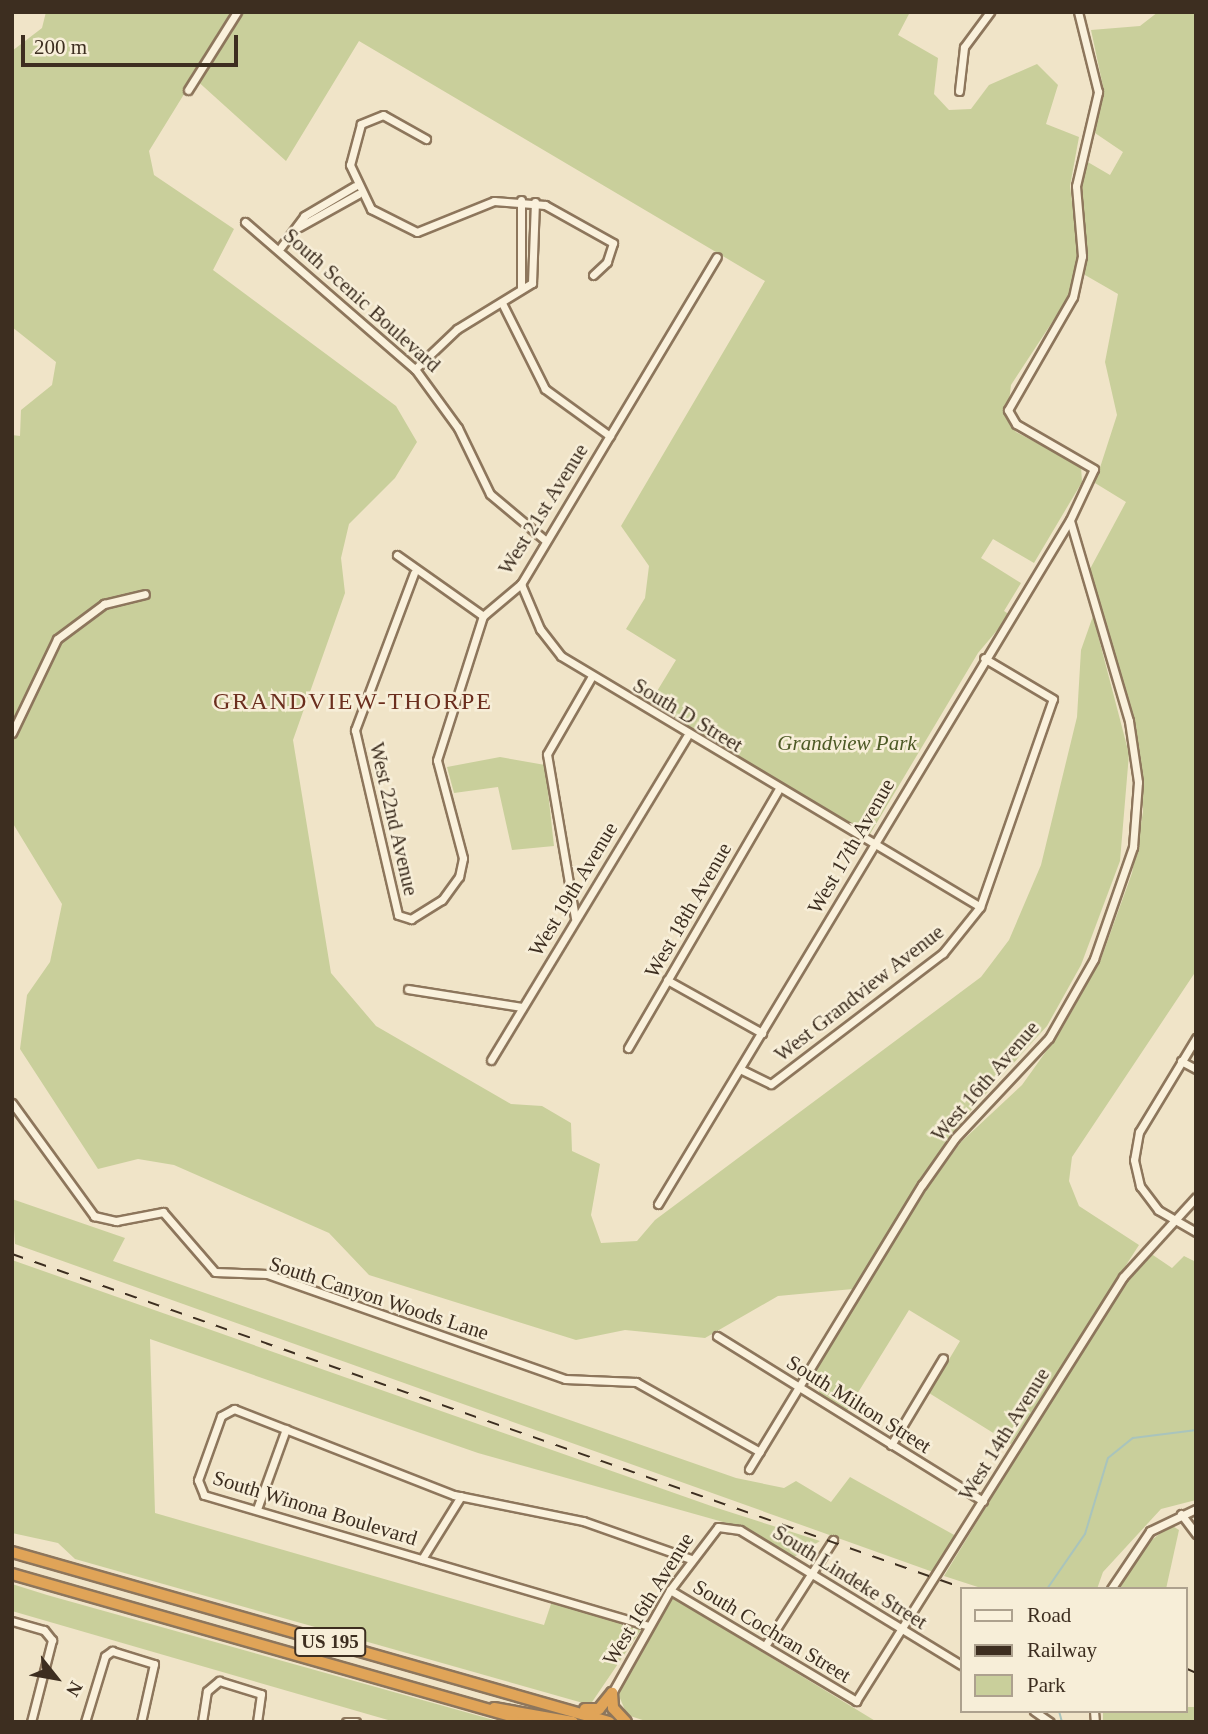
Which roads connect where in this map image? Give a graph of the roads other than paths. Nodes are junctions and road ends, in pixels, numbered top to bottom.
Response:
1 (237, 12) edge
2 (990, 12) edge
3 (1077, 12) edge
4 (188, 90) dead end
5 (959, 90) dead end
6 (426, 139) dead end
7 (356, 190) junction
8 (522, 200) junction
9 (535, 202) junction
10 (245, 222) dead end
11 (281, 247) junction
12 (717, 257) dead end
13 (593, 275) dead end
14 (521, 289) junction
15 (502, 303) junction
16 (415, 369) junction
17 (610, 436) junction
18 (1070, 520) junction
19 (546, 541) junction
20 (397, 555) dead end
21 (414, 573) junction
22 (521, 584) junction
23 (145, 594) dead end
24 (483, 616) junction
25 (984, 658) junction
26 (592, 676) junction
27 (12, 733) edge
28 (687, 737) junction
29 (778, 790) junction
30 (872, 844) junction
31 (980, 907) junction
32 (575, 919) junction
33 (667, 980) junction
34 (408, 989) dead end
35 (522, 1007) junction
36 (762, 1033) junction
37 (1196, 1038) edge
38 (628, 1048) dead end
39 (491, 1060) dead end
40 (1181, 1061) junction
41 (740, 1069) junction
42 (1196, 1069) edge
43 (12, 1103) edge
44 (1196, 1197) edge
45 (658, 1204) dead end
46 (1176, 1220) junction
47 (1196, 1232) edge
48 (717, 1336) dead end
49 (943, 1357) dead end
50 (799, 1390) junction
51 (286, 1429) junction
52 (891, 1445) junction
53 (760, 1452) junction
54 (749, 1469) dead end
55 (461, 1496) junction
56 (983, 1501) junction
57 (1196, 1509) edge
58 (257, 1510) junction
59 (1181, 1514) junction
60 (718, 1527) joint
61 (1196, 1534) edge
62 (833, 1540) dead end
63 (12, 1545) edge
64 (12, 1552) edge
65 (422, 1559) junction
66 (691, 1559) junction
67 (62, 1566) junction
68 (12, 1568) edge
69 (12, 1574) edge
70 (811, 1574) junction
71 (1112, 1587) edge
72 (670, 1590) junction
73 (12, 1621) edge
74 (649, 1626) junction
75 (903, 1631) junction
76 (765, 1646) junction
77 (960, 1664) edge
78 (492, 1690) junction
79 (612, 1693) junction
80 (856, 1701) joint
81 (485, 1708) junction
82 (601, 1721) edge
83 (31, 1722) edge
84 (85, 1722) edge
85 (141, 1722) edge
86 (202, 1722) edge
87 (257, 1722) edge
88 (346, 1722) edge
89 (356, 1722) edge
90 (532, 1722) edge
91 (573, 1722) edge
92 (625, 1722) edge

1 - 4 street
2 - 5 street
3 - 18 street, West 17th Avenue
6 - 7 street
7 - 8 street
7 - 11 street
8 - 9 street
8 - 14 street
9 - 13 street
9 - 14 street
10 - 11 street, South Scenic Boulevard
11 - 16 street, South Scenic Boulevard
12 - 17 street, West 21st Avenue
14 - 15 street
15 - 16 street
15 - 17 street
16 - 19 street, South Scenic Boulevard
17 - 19 street, West 21st Avenue
18 - 25 street, West 17th Avenue
18 - 50 street, West 16th Avenue
19 - 22 street, West 21st Avenue
20 - 21 street
21 - 24 street
21 - 24 street, West 22nd Avenue
22 - 24 street, West 21st Avenue
22 - 26 street, South D Street
23 - 27 street
25 - 30 street, West 17th Avenue
25 - 31 street, West Grandview Avenue
26 - 28 street, South D Street
26 - 32 street
28 - 29 street, South D Street
28 - 32 street, West 19th Avenue
29 - 30 street, South D Street
29 - 33 street, West 18th Avenue
30 - 31 street, South D Street
30 - 36 street, West 17th Avenue
31 - 41 street, West Grandview Avenue
32 - 35 street, West 19th Avenue
33 - 36 street
33 - 38 street, West 18th Avenue
34 - 35 street
35 - 39 street, West 19th Avenue
36 - 41 street, West 17th Avenue
37 - 40 street
40 - 42 street
40 - 46 street
41 - 45 street, West 17th Avenue
43 - 53 street, South Canyon Woods Lane
44 - 46 street, West 14th Avenue
46 - 47 street
46 - 56 street, West 14th Avenue
48 - 50 street, South Milton Street
49 - 52 street
50 - 52 street, South Milton Street
50 - 53 street, West 16th Avenue
51 - 55 street, South Winona Boulevard
51 - 58 street
51 - 58 street, South Winona Boulevard
52 - 56 street, South Milton Street
53 - 54 street, West 16th Avenue
55 - 65 street, South Winona Boulevard
55 - 66 street, South Winona Boulevard
56 - 75 street, West 14th Avenue
57 - 59 street
58 - 65 street, South Winona Boulevard
59 - 61 street
59 - 71 street
60 - 66 street, West 16th Avenue
60 - 70 street, South Lindeke Street
62 - 70 street
63 - 67 highway
64 - 67 highway, US 195
65 - 74 street, South Winona Boulevard
66 - 72 street, West 16th Avenue
67 - 68 highway
67 - 78 highway, US 195
69 - 81 highway, US 195
70 - 75 street, South Lindeke Street
70 - 76 street
72 - 74 street, West 16th Avenue
72 - 76 street, South Cochran Street
73 - 83 street
74 - 79 street, West 16th Avenue
75 - 77 street, South Lindeke Street
75 - 80 street, West 14th Avenue
76 - 80 street, South Cochran Street
78 - 79 highway
78 - 82 highway, US 195
79 - 82 highway
79 - 92 highway
81 - 90 highway, US 195
81 - 91 highway
84 - 85 street
86 - 87 street
88 - 89 street

